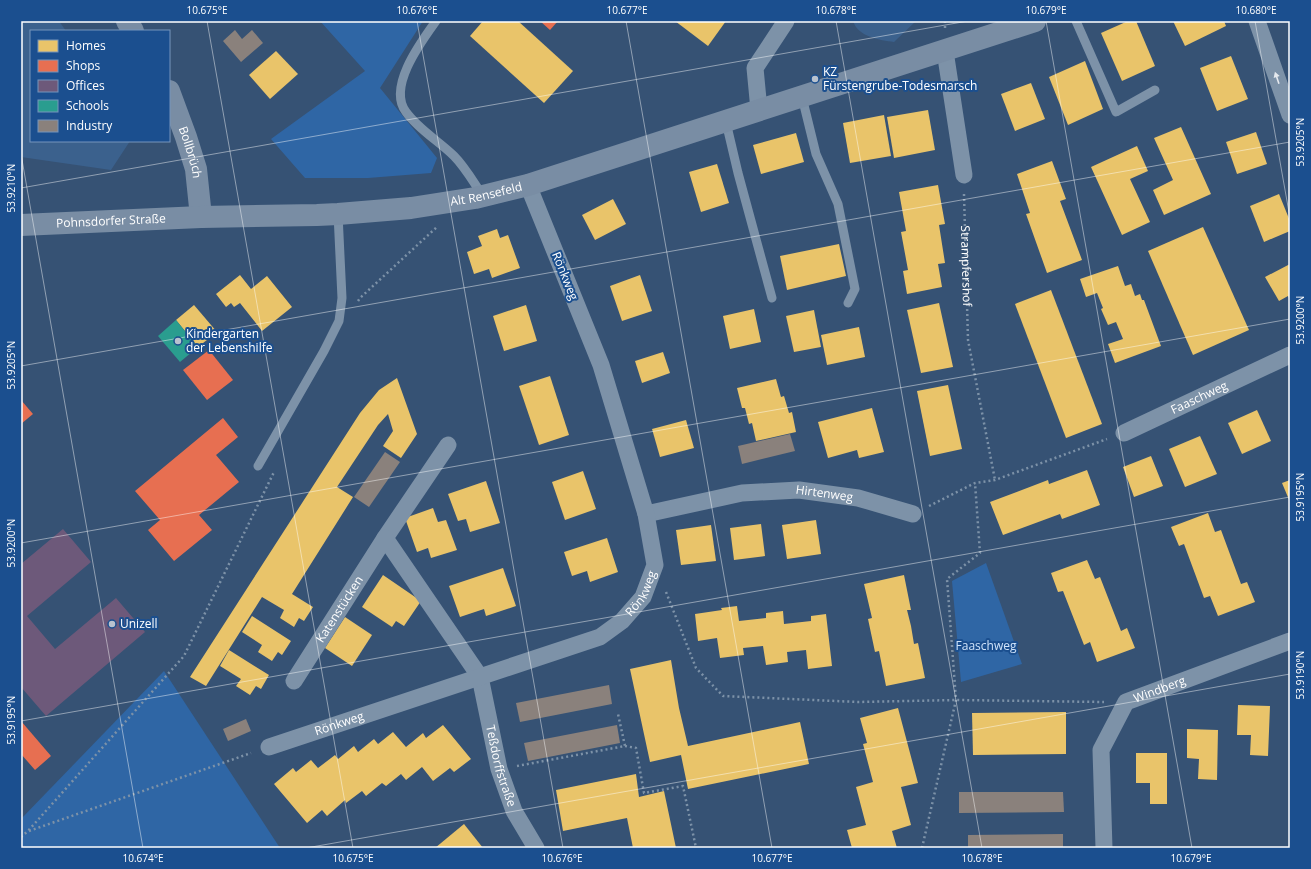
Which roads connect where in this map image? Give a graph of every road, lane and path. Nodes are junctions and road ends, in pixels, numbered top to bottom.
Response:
1 (127, 21) edge
2 (436, 21) edge
3 (786, 21) edge
4 (1035, 21) edge
5 (1076, 21) edge
6 (1257, 21) edge
7 (132, 30) edge
8 (945, 51) junction
9 (1154, 90) dead end
10 (170, 94) edge
11 (802, 97) junction
12 (759, 110) junction
13 (1290, 115) edge
14 (726, 122) junction
15 (964, 176) joint
16 (528, 185) junction
17 (482, 196) junction
18 (338, 214) junction
19 (201, 217) junction
20 (21, 225) edge
21 (439, 225) dead end
22 (772, 298) dead end
23 (848, 304) dead end
24 (356, 305) dead end
25 (1290, 356) edge
26 (1124, 433) joint
27 (448, 445) dead end
28 (258, 466) dead end
29 (275, 470) dead end
30 (995, 480) junction
31 (975, 483) junction
32 (646, 514) junction
33 (913, 514) joint
34 (385, 538) junction
35 (655, 565) junction
36 (1290, 641) edge
37 (480, 677) junction
38 (294, 681) dead end
39 (956, 700) junction
40 (1126, 702) junction
41 (618, 714) dead end
42 (625, 746) junction
43 (269, 747) joint
44 (499, 769) junction
45 (28, 831) junction
46 (21, 837) edge
47 (536, 848) edge
48 (696, 848) edge
49 (922, 848) edge
50 (1104, 848) edge

1 - 7 main road
2 - 17 lane
3 - 12 street
4 - 8 main road, Alt Rensefeld
5 - 9 lane
13 -> 6 street
8 - 11 main road, Alt Rensefeld
8 - 15 street
10 - 19 main road, Bollbrüch
11 - 12 main road, Alt Rensefeld
11 - 23 lane
12 - 14 main road, Alt Rensefeld
14 - 16 main road, Alt Rensefeld
14 - 22 lane
15 - 30 path, Strampfershof
16 - 17 main road, Alt Rensefeld
16 - 32 street, Rönkweg
17 - 18 main road, Alt Rensefeld
18 - 19 main road, Alt Rensefeld
18 - 28 lane
19 - 20 main road, Pohnsdorfer Straße
21 - 24 path
25 - 26 street, Faaschweg
26 - 30 path
27 - 34 street, Katenstücken
29 - 45 path
30 - 31 path
31 - 33 path
31 - 39 path
32 - 33 street, Hirtenweg
32 - 35 street, Rönkweg
34 - 37 street
34 - 38 street, Katenstücken
35 - 37 street, Rönkweg
35 - 39 path
36 - 40 street, Windberg
37 - 43 street, Rönkweg
37 - 44 street, Teßdorffstraße
39 - 40 path
39 - 49 path
40 - 50 street, Windberg
41 - 42 path
42 - 44 path
42 - 48 path
43 - 45 path
44 - 47 street, Teßdorffstraße
45 - 46 path

